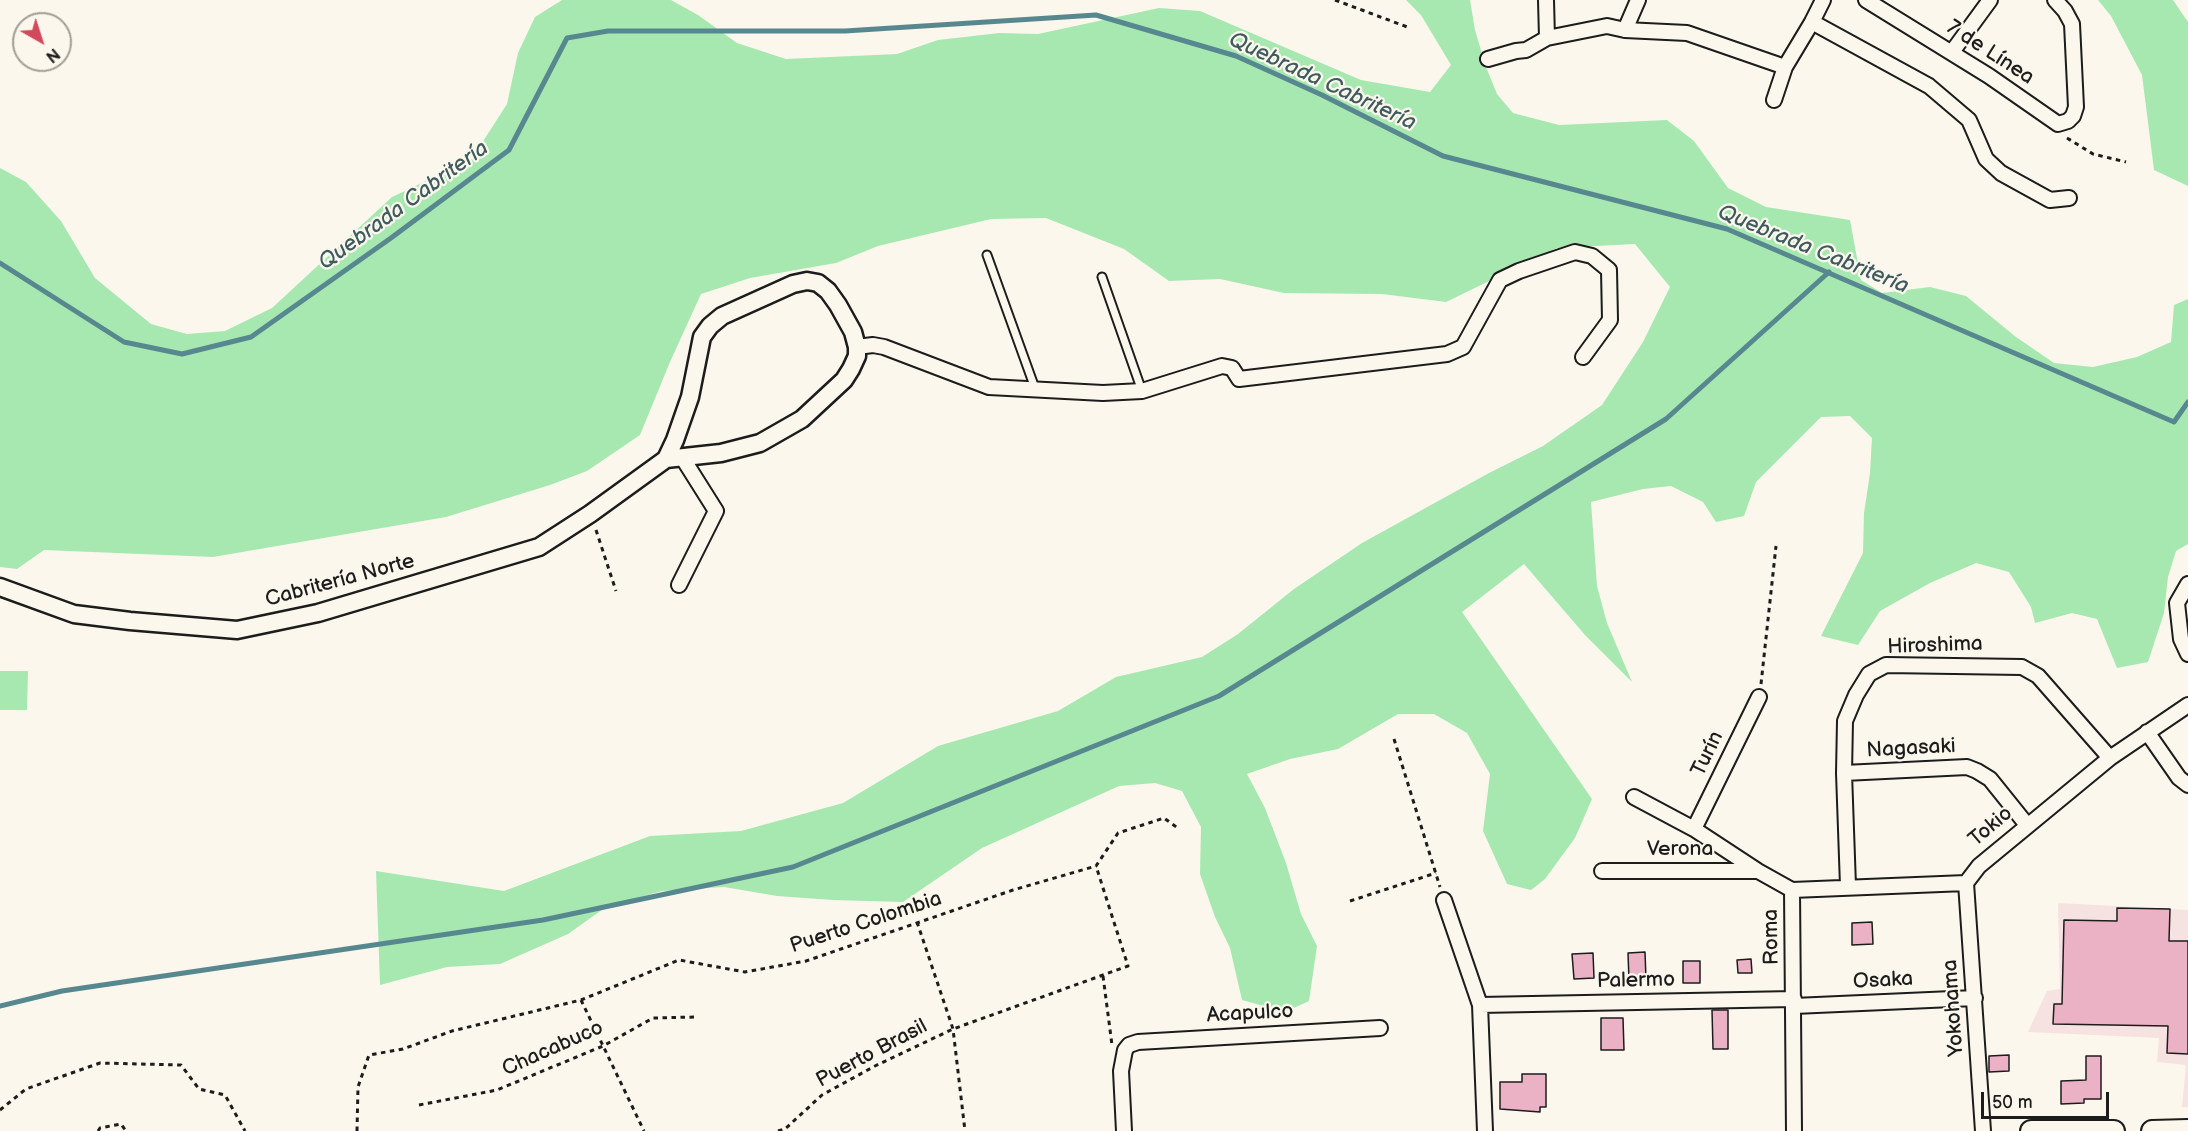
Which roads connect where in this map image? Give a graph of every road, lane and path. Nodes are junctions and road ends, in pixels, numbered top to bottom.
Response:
1 (1335, 0) edge
2 (1546, 0) edge
3 (1638, 0) edge
4 (1823, 0) edge
5 (1866, 0) edge
6 (1990, 0) edge
7 (2055, 0) edge
8 (1812, 22) junction
9 (1410, 28) dead end
10 (1625, 30) junction
11 (1547, 38) junction
12 (1952, 52) junction
13 (1488, 59) dead end
14 (1785, 67) junction
15 (1774, 100) dead end
16 (2058, 124) junction
17 (2126, 162) dead end
18 (2069, 198) dead end
19 (987, 255) dead end
20 (1102, 277) dead end
21 (857, 347) junction
22 (1583, 357) dead end
23 (1036, 391) junction
24 (1142, 391) junction
25 (674, 458) junction
26 (590, 514) junction
27 (1776, 546) dead end
28 (2188, 584) edge
29 (679, 585) dead end
30 (0, 587) edge
31 (616, 591) dead end
32 (2188, 654) edge
33 (1759, 697) joint
34 (2188, 705) edge
35 (2147, 732) junction
36 (1394, 739) dead end
37 (2110, 758) junction
38 (1844, 773) junction
39 (2188, 785) edge
40 (1634, 797) dead end
41 (2026, 825) junction
42 (1179, 829) dead end
43 (1694, 829) junction
44 (1096, 866) junction
45 (1602, 871) dead end
46 (1758, 871) junction
47 (1436, 873) junction
48 (1966, 883) junction
49 (1848, 886) junction
50 (1792, 890) junction
51 (1444, 900) joint
52 (1350, 901) dead end
53 (917, 922) junction
54 (1103, 976) junction
55 (1975, 998) junction
56 (581, 1000) junction
57 (1794, 1002) junction
58 (1480, 1005) junction
59 (696, 1017) dead end
60 (1380, 1028) dead end
61 (953, 1029) junction
62 (603, 1046) junction
63 (1125, 1050) junction
64 (419, 1105) dead end
65 (0, 1110) edge
66 (2188, 1130) edge
67 (98, 1131) edge
68 (126, 1131) edge
69 (245, 1131) edge
70 (357, 1131) edge
71 (644, 1131) edge
72 (778, 1131) edge
73 (965, 1131) edge
74 (1124, 1131) edge
75 (1485, 1131) edge
76 (1794, 1131) edge
77 (1983, 1131) edge
78 (2031, 1131) edge
79 (2114, 1131) edge
80 (2152, 1131) edge

1 - 9 path
2 - 11 street
3 - 10 street
4 - 8 street
5 - 12 street, 7 de Línea
6 - 12 street
7 - 16 street
8 - 14 street
8 - 18 street
10 - 11 street
10 - 14 street
11 - 13 street
12 - 16 street, 7 de Línea
14 - 15 street
16 - 17 path
19 - 23 lane
20 - 24 lane
21 - 23 street
21 - 25 street
21 - 25 street
22 - 24 street
23 - 24 street
25 - 26 street, Cabritería Norte
25 - 29 street
26 - 30 street, Cabritería Norte
26 - 31 path
27 - 33 path
28 - 32 street
33 - 43 street, Turín
34 - 35 street, Tokio
35 - 37 street, Tokio
35 - 39 street
36 - 47 path
37 - 38 street, Hiroshima
37 - 41 street, Tokio
38 - 41 street, Nagasaki
38 - 49 street, Hiroshima
40 - 43 street, Roma
41 - 48 street, Tokio
42 - 44 path
43 - 46 street, Roma
44 - 53 path, Puerto Colombia
44 - 54 path, Puerto Brasil
45 - 46 street, Verona
46 - 50 street, Roma
47 - 51 path
47 - 52 path
48 - 49 street
48 - 55 street, Yokohama
49 - 50 street
50 - 57 street, Roma
51 - 58 street
53 - 56 path, Puerto Colombia
53 - 61 path
54 - 61 path, Puerto Brasil
54 - 63 path
55 - 57 street, Osaka
55 - 77 street, Yokohama
56 - 62 path
56 - 70 path, Puerto Colombia
57 - 58 street, Palermo
57 - 76 street, Roma
58 - 75 street
59 - 62 path, Chacabuco
60 - 63 street, Acapulco
61 - 72 path, Puerto Brasil
61 - 73 path, Puerto Brasil
62 - 64 path, Chacabuco
62 - 71 path
63 - 74 street
65 - 69 path
66 - 80 main road
67 - 68 path
78 - 79 main road

